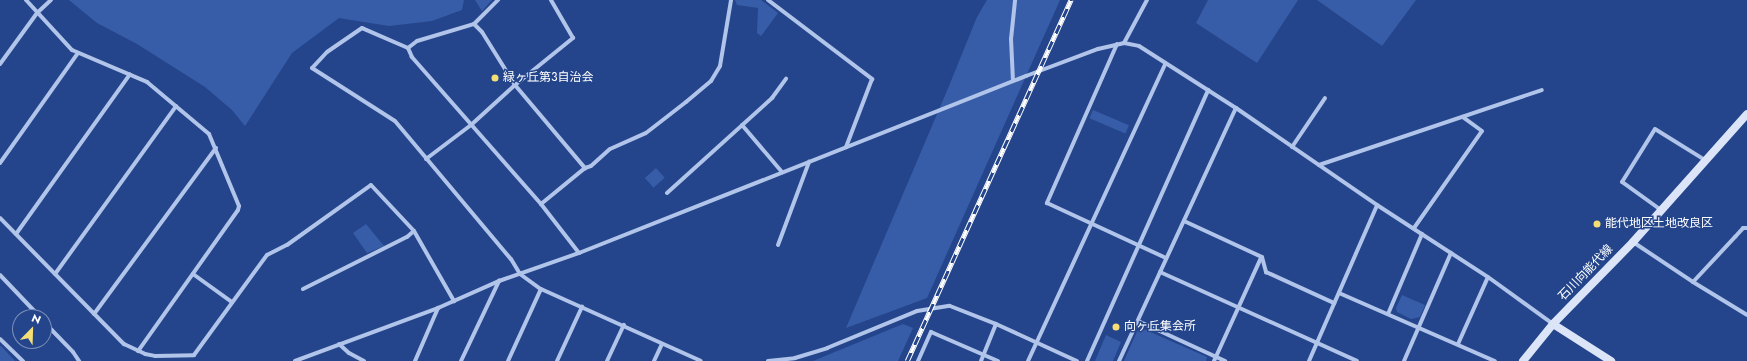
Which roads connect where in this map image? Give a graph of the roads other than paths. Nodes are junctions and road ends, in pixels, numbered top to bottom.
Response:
1 (26, 0) edge
2 (50, 0) edge
3 (498, 0) edge
4 (551, 0) edge
5 (731, 0) edge
6 (768, 0) edge
7 (1015, 0) edge
8 (1147, 0) edge
9 (37, 13) junction
10 (474, 24) junction
11 (1124, 43) junction
12 (1117, 44) junction
13 (408, 48) junction
14 (78, 53) junction
15 (1166, 63) junction
16 (0, 64) edge
17 (130, 74) junction
18 (786, 79) dead end
19 (1013, 81) junction
20 (515, 85) junction
21 (1208, 90) junction
22 (1542, 90) dead end
23 (1325, 98) dead end
24 (176, 106) junction
25 (1236, 108) junction
26 (1747, 114) edge
27 (1463, 117) junction
28 (471, 125) junction
29 (742, 125) junction
30 (846, 147) junction
31 (1292, 147) junction
32 (216, 148) junction
33 (426, 159) junction
34 (1705, 160) junction
35 (809, 162) junction
36 (0, 163) edge
37 (1319, 165) junction
38 (585, 168) junction
39 (782, 172) junction
40 (667, 193) dead end
41 (541, 204) junction
42 (1377, 205) junction
43 (1661, 210) junction
44 (0, 218) edge
45 (1184, 220) junction
46 (1093, 224) junction
47 (1414, 228) junction
48 (1747, 228) edge
49 (414, 231) junction
50 (16, 234) junction
51 (1422, 234) junction
52 (1633, 242) junction
53 (778, 245) dead end
54 (1139, 246) junction
55 (579, 253) junction
56 (1451, 253) junction
57 (1262, 257) junction
58 (1166, 258) junction
59 (1160, 272) junction
60 (55, 274) junction
61 (193, 274) junction
62 (520, 274) junction
63 (0, 275) edge
64 (1488, 277) junction
65 (499, 280) junction
66 (1693, 282) junction
67 (303, 289) dead end
68 (541, 289) junction
69 (1339, 293) junction
70 (454, 301) junction
71 (232, 302) junction
72 (1334, 303) junction
73 (582, 307) junction
74 (438, 308) junction
75 (1239, 308) junction
76 (32, 309) edge
77 (94, 314) junction
78 (1388, 314) junction
79 (1747, 314) edge
80 (1138, 321) junction
81 (996, 324) junction
82 (1553, 324) junction
83 (624, 325) junction
84 (1420, 328) junction
85 (52, 330) edge
86 (0, 339) edge
87 (1036, 341) junction
88 (339, 344) junction
89 (662, 344) junction
90 (1317, 344) junction
91 (1458, 344) junction
92 (138, 352) junction
93 (984, 354) junction
94 (1215, 359) edge
95 (22, 361) edge
96 (79, 361) edge
97 (295, 361) edge
98 (364, 361) edge
99 (414, 361) edge
100 (461, 361) edge
101 (508, 361) edge
102 (558, 361) edge
103 (607, 361) edge
104 (654, 361) edge
105 (700, 361) edge
106 (768, 361) edge
107 (918, 361) edge
108 (981, 361) edge
109 (998, 361) edge
110 (1028, 361) edge
111 (1077, 361) edge
112 (1087, 361) edge
113 (1120, 361) edge
114 (1225, 361) edge
115 (1309, 361) edge
116 (1357, 361) edge
117 (1404, 361) edge
118 (1495, 361) edge
119 (1523, 361) edge
120 (1611, 361) edge

1 - 9 street
2 - 9 street
3 - 10 street
4 - 20 street
5 - 38 street
6 - 30 street
7 - 19 street
8 - 11 street
9 - 14 street
9 - 16 street
10 - 13 street
10 - 20 street
11 - 12 street
11 - 15 street
12 - 19 street
12 - 46 street
13 - 28 street
13 - 33 street
14 - 17 street
14 - 36 street
15 - 21 street
15 - 46 street
17 - 24 street
17 - 50 street
18 - 29 street
19 - 30 street
20 - 28 street
20 - 38 street
21 - 25 street
21 - 54 street
22 - 27 street
23 - 31 street
24 - 32 street
24 - 60 street
25 - 31 street
25 - 45 street
26 - 34 main road, 石川向能代線
27 - 37 street
27 - 47 street
28 - 33 street
28 - 41 street
29 - 39 street
29 - 40 street
30 - 35 street
31 - 37 street
32 - 61 street
32 - 77 street
33 - 62 street
34 - 43 main road, 石川向能代線
34 - 43 street
35 - 39 street
35 - 53 street
37 - 42 street
38 - 41 street
39 - 55 street
41 - 55 street
42 - 47 street
42 - 69 street
43 - 52 main road, 石川向能代線
44 - 50 street
45 - 57 street
45 - 58 street
46 - 54 street
46 - 87 street
47 - 51 street
48 - 66 street
49 - 67 street
49 - 70 street
49 - 71 street
50 - 60 street
51 - 56 street
51 - 78 street
52 - 66 street
52 - 82 main road, 石川向能代線
54 - 58 street
54 - 112 street
55 - 62 street
56 - 64 street
56 - 84 street
57 - 72 street
57 - 75 street
58 - 59 street
59 - 75 street
59 - 80 street
60 - 77 street
61 - 71 street
61 - 92 street
62 - 65 street
62 - 68 street
63 - 76 street
64 - 82 street
64 - 91 street
65 - 70 street
65 - 100 street
66 - 79 street
68 - 73 street
68 - 101 street
69 - 72 street
69 - 78 street
70 - 74 street
71 - 92 street
72 - 90 street
73 - 83 street
73 - 102 street
74 - 88 street
74 - 99 street
75 - 90 street
75 - 94 street
77 - 92 street
78 - 84 street
80 - 94 street
80 - 113 street
81 - 87 street
81 - 93 street
81 - 106 street
82 - 119 main road, 石川向能代線
82 - 120 main road
83 - 89 street
83 - 103 street
84 - 91 street
84 - 117 street
85 - 96 street
86 - 95 street
87 - 110 street
87 - 111 street
88 - 97 street
88 - 98 street
89 - 104 street
89 - 105 street
90 - 115 street
90 - 116 street
91 - 118 street
93 - 107 street
93 - 108 street
93 - 109 street
94 - 114 street

